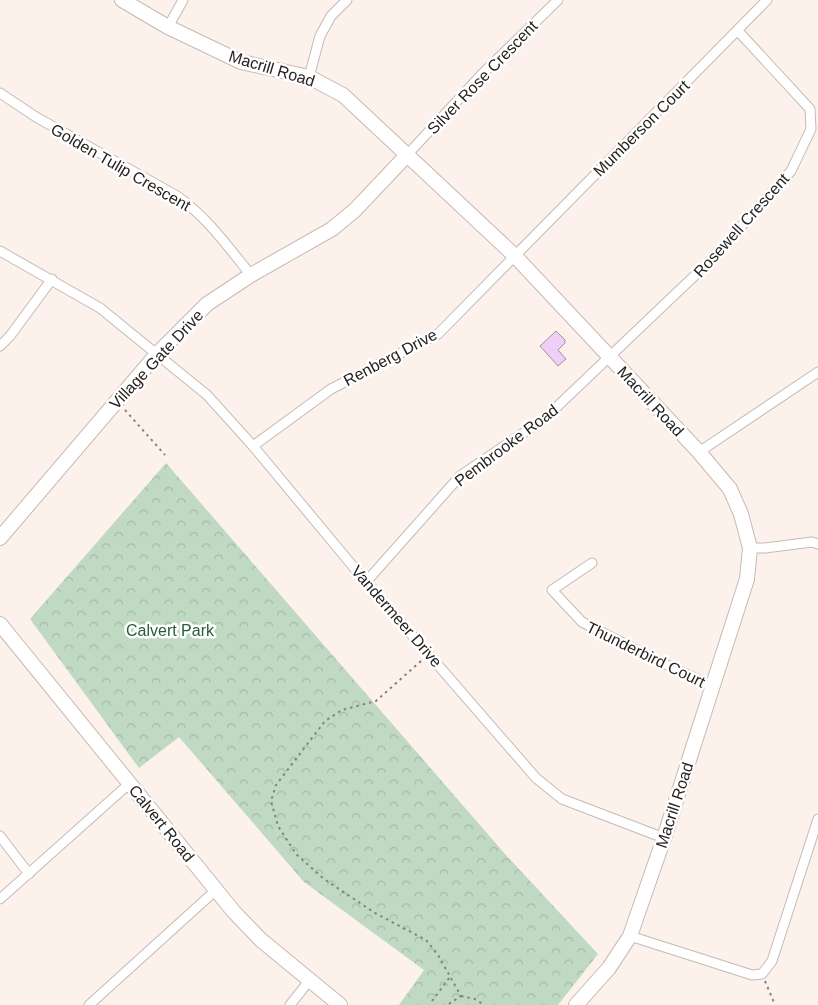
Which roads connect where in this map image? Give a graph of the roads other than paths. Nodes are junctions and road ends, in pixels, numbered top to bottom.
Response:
1 (122, 0) edge
2 (183, 0) edge
3 (347, 0) edge
4 (558, 0) edge
5 (767, 0) edge
6 (168, 27) junction
7 (738, 31) junction
8 (309, 77) junction
9 (0, 93) edge
10 (408, 155) junction
11 (0, 251) edge
12 (514, 255) junction
13 (251, 275) junction
14 (52, 279) junction
15 (0, 346) edge
16 (157, 354) junction
17 (610, 357) junction
18 (818, 372) edge
19 (253, 446) junction
20 (698, 452) junction
21 (0, 538) edge
22 (818, 544) edge
23 (750, 548) junction
24 (592, 563) dead end
25 (366, 582) junction
26 (0, 624) edge
27 (712, 686) junction
28 (130, 784) junction
29 (818, 819) edge
30 (0, 836) edge
31 (664, 838) junction
32 (29, 874) junction
33 (216, 890) junction
34 (0, 899) edge
35 (630, 936) junction
36 (309, 980) junction
37 (89, 1005) edge
38 (290, 1005) edge
39 (340, 1005) edge
40 (576, 1005) edge

1 - 6 street, Macrill Road
2 - 6 street
3 - 8 street
4 - 10 street, Silver Rose Crescent
5 - 7 street, Mumberson Court
6 - 8 street, Macrill Road
7 - 12 street, Mumberson Court
7 - 17 street, Rosewell Crescent
8 - 10 street, Macrill Road
9 - 13 street, Golden Tulip Crescent
10 - 12 street, Macrill Road
10 - 13 street, Village Gate Drive
11 - 14 street
12 - 17 street, Macrill Road
12 - 19 street, Renberg Drive
13 - 16 street, Village Gate Drive
14 - 15 street
14 - 16 street
16 - 19 street, Vandermeer Drive
16 - 21 street, Village Gate Drive
17 - 20 street, Macrill Road
17 - 25 street, Pembrooke Road
18 - 20 street
19 - 25 street, Vandermeer Drive
20 - 23 street, Macrill Road
22 - 23 street
23 - 27 street, Macrill Road
24 - 27 street, Thunderbird Court
25 - 31 street, Vandermeer Drive
26 - 28 street, Calvert Road
27 - 31 street, Macrill Road
28 - 32 street
28 - 33 street, Calvert Road
29 - 35 street
30 - 32 street
31 - 35 street, Macrill Road
32 - 34 street
33 - 36 street, Calvert Road
33 - 37 street
35 - 40 street, Macrill Road
36 - 38 street
36 - 39 street, Calvert Road

